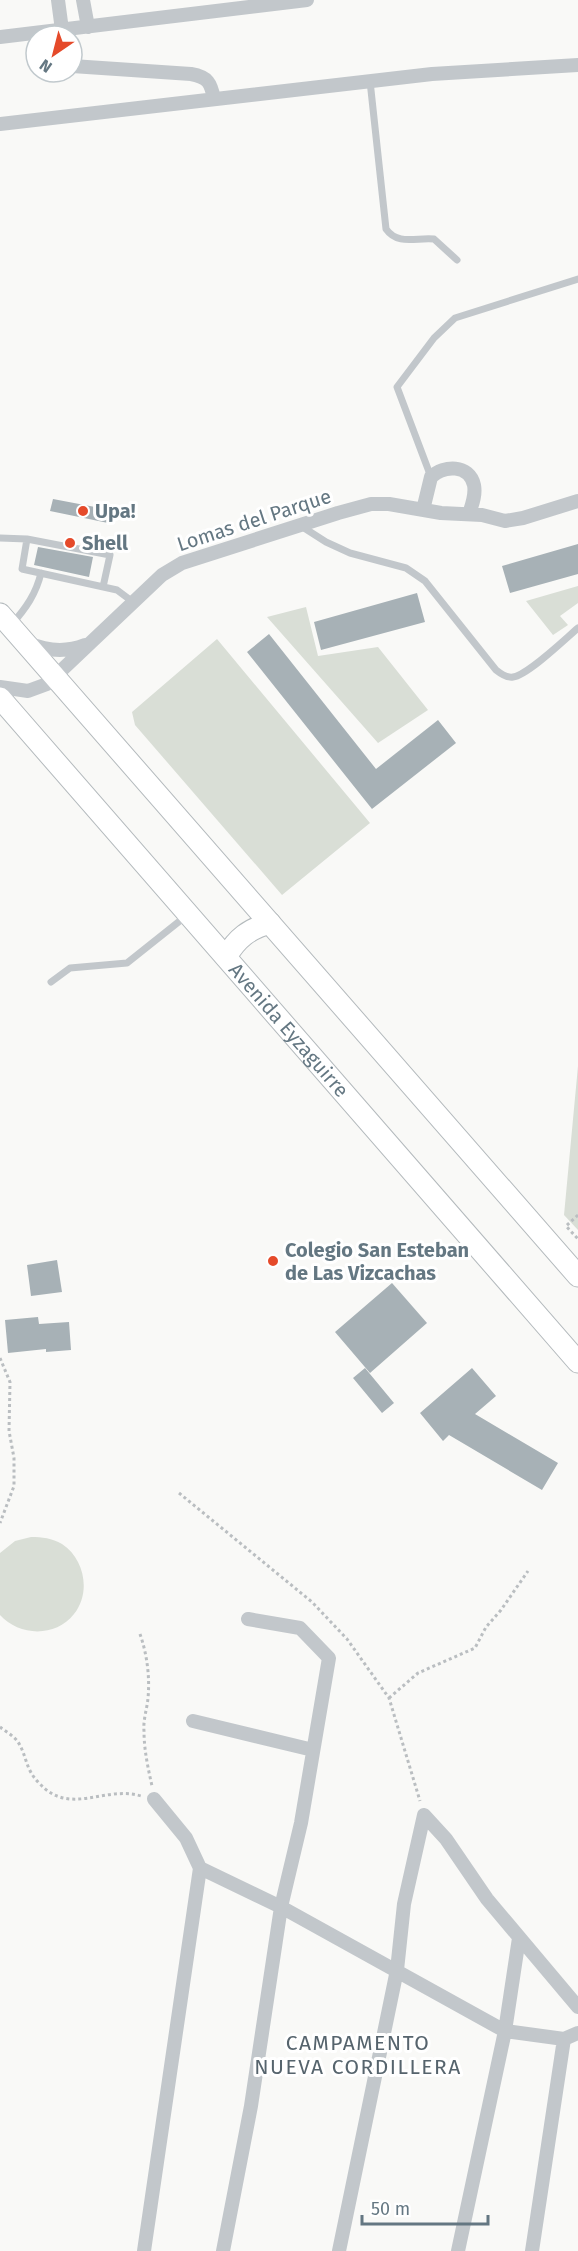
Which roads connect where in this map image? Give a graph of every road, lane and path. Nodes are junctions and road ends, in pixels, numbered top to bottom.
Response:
1 (58, 0) edge
2 (84, 0) edge
3 (307, 0) edge
4 (61, 24) edge
5 (84, 27) edge
6 (88, 27) junction
7 (24, 35) edge
8 (0, 37) edge
9 (578, 65) edge
10 (84, 67) edge
11 (370, 81) junction
12 (214, 99) junction
13 (0, 124) edge
14 (457, 260) dead end
15 (578, 279) edge
16 (431, 477) junction
17 (578, 501) edge
18 (423, 510) junction
19 (470, 514) junction
20 (301, 526) junction
21 (0, 538) edge
22 (27, 539) junction
23 (41, 573) junction
24 (103, 586) junction
25 (133, 602) junction
26 (11, 627) edge
27 (578, 628) edge
28 (89, 643) junction
29 (55, 678) junction
30 (0, 687) edge
31 (0, 698) edge
32 (188, 914) junction
33 (270, 923) junction
34 (226, 957) junction
35 (51, 982) dead end
36 (578, 1215) edge
37 (578, 1239) edge
38 (578, 1276) edge
39 (0, 1358) edge
40 (578, 1362) edge
41 (179, 1493) dead end
42 (0, 1523) edge
43 (528, 1571) dead end
44 (248, 1619) dead end
45 (140, 1634) dead end
46 (389, 1698) junction
47 (193, 1721) dead end
48 (0, 1727) edge
49 (314, 1750) junction
50 (154, 1799) junction
51 (423, 1815) junction
52 (200, 1868) junction
53 (281, 1907) junction
54 (519, 1938) junction
55 (397, 1970) junction
56 (578, 2007) edge
57 (505, 2031) junction
58 (578, 2033) edge
59 (564, 2039) junction
60 (144, 2251) edge
61 (224, 2251) edge
62 (339, 2251) edge
63 (458, 2251) edge
64 (532, 2251) edge

1 - 4 street
2 - 6 street
3 - 6 street
5 - 6 street
7 - 8 street
9 - 11 street
10 - 12 street
11 - 12 street
11 - 14 lane
12 - 13 street
15 - 16 lane
16 - 18 street
16 - 19 street
17 - 19 street, Lomas del Parque
18 - 19 street, Lomas del Parque
18 - 20 street, Lomas del Parque
20 - 25 street, Lomas del Parque
20 - 27 lane
21 - 22 lane
22 - 23 lane
22 - 24 lane
23 - 24 lane
23 - 26 lane
24 - 25 lane
25 - 28 street, Lomas del Parque
26 - 28 street, Lomas del Parque
26 - 29 main road
28 - 29 street, Lomas del Parque
29 - 30 street, Lomas del Parque
29 - 33 main road
31 - 32 main road, Avenida Eyzaguirre
32 - 34 main road, Avenida Eyzaguirre
32 - 35 lane
33 - 34 main road
33 - 38 main road
34 - 40 main road, Avenida Eyzaguirre
36 - 37 path
39 - 42 path
41 - 46 path
43 - 46 path
44 - 49 street
45 - 50 path
46 - 51 path
47 - 49 street
48 - 50 path
49 - 53 street
50 - 52 street
51 - 54 street
51 - 55 street
52 - 53 street
52 - 60 street
53 - 55 street
53 - 61 street
54 - 56 street
54 - 57 street
55 - 57 street
55 - 62 street
57 - 59 street
57 - 63 street
58 - 59 street
59 - 64 street

